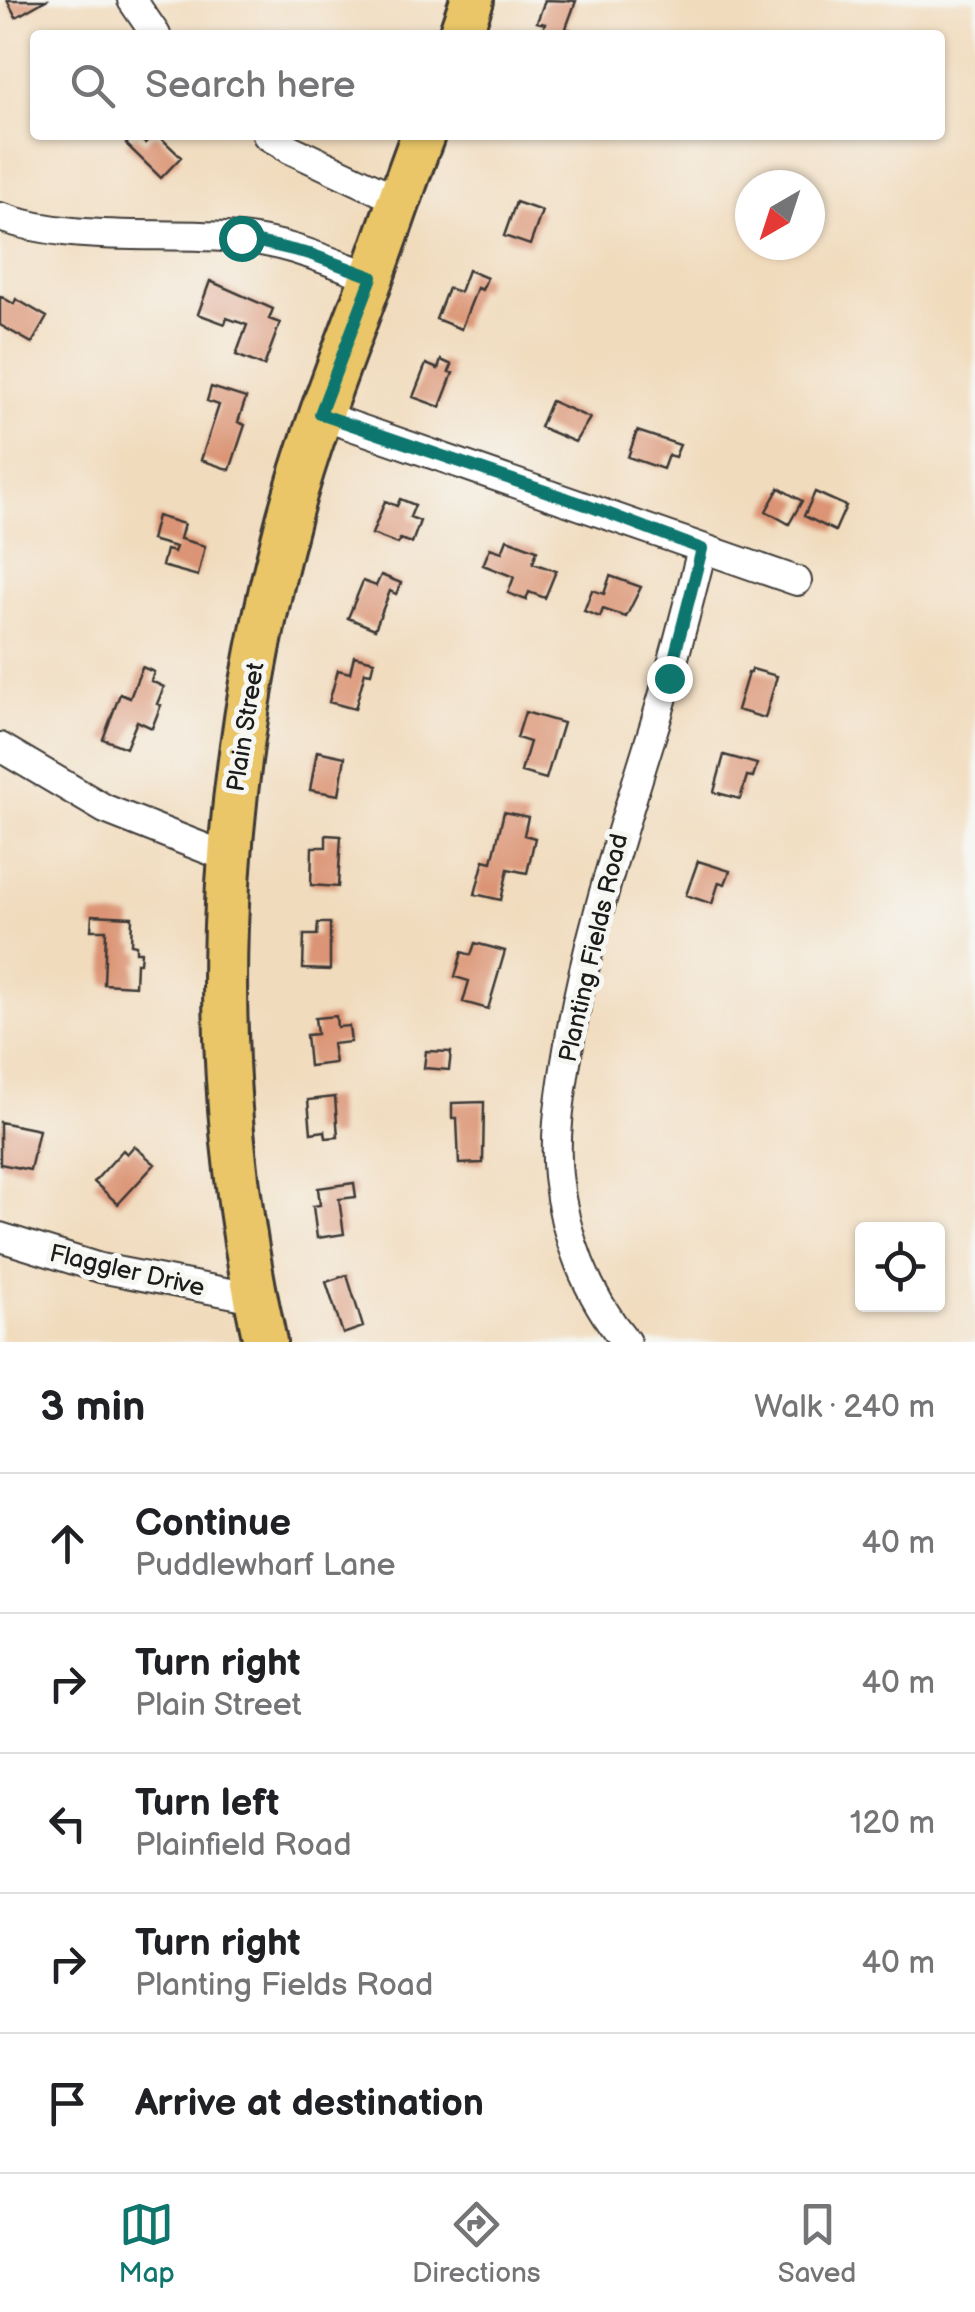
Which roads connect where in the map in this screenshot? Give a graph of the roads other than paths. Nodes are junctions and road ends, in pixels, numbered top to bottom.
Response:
1 (132, 0) edge
2 (472, 0) edge
3 (153, 30) edge
4 (462, 30) edge
5 (276, 140) edge
6 (420, 140) edge
7 (398, 200) junction
8 (0, 216) edge
9 (372, 277) junction
10 (320, 414) junction
11 (702, 549) junction
12 (796, 581) dead end
13 (0, 747) edge
14 (227, 857) junction
15 (0, 1237) edge
16 (256, 1298) junction
17 (266, 1342) edge
18 (626, 1342) edge

1 - 3 street
2 - 4 main road
5 - 7 street
6 - 7 main road, Plain Street
7 - 9 main road, Plain Street
8 - 9 street
9 - 10 main road, Plain Street
10 - 11 street
10 - 14 main road, Plain Street
11 - 12 street
11 - 18 street, Planting Fields Road
13 - 14 street
14 - 16 main road, Plain Street
15 - 16 street, Flaggler Drive
16 - 17 main road, Plain Street

